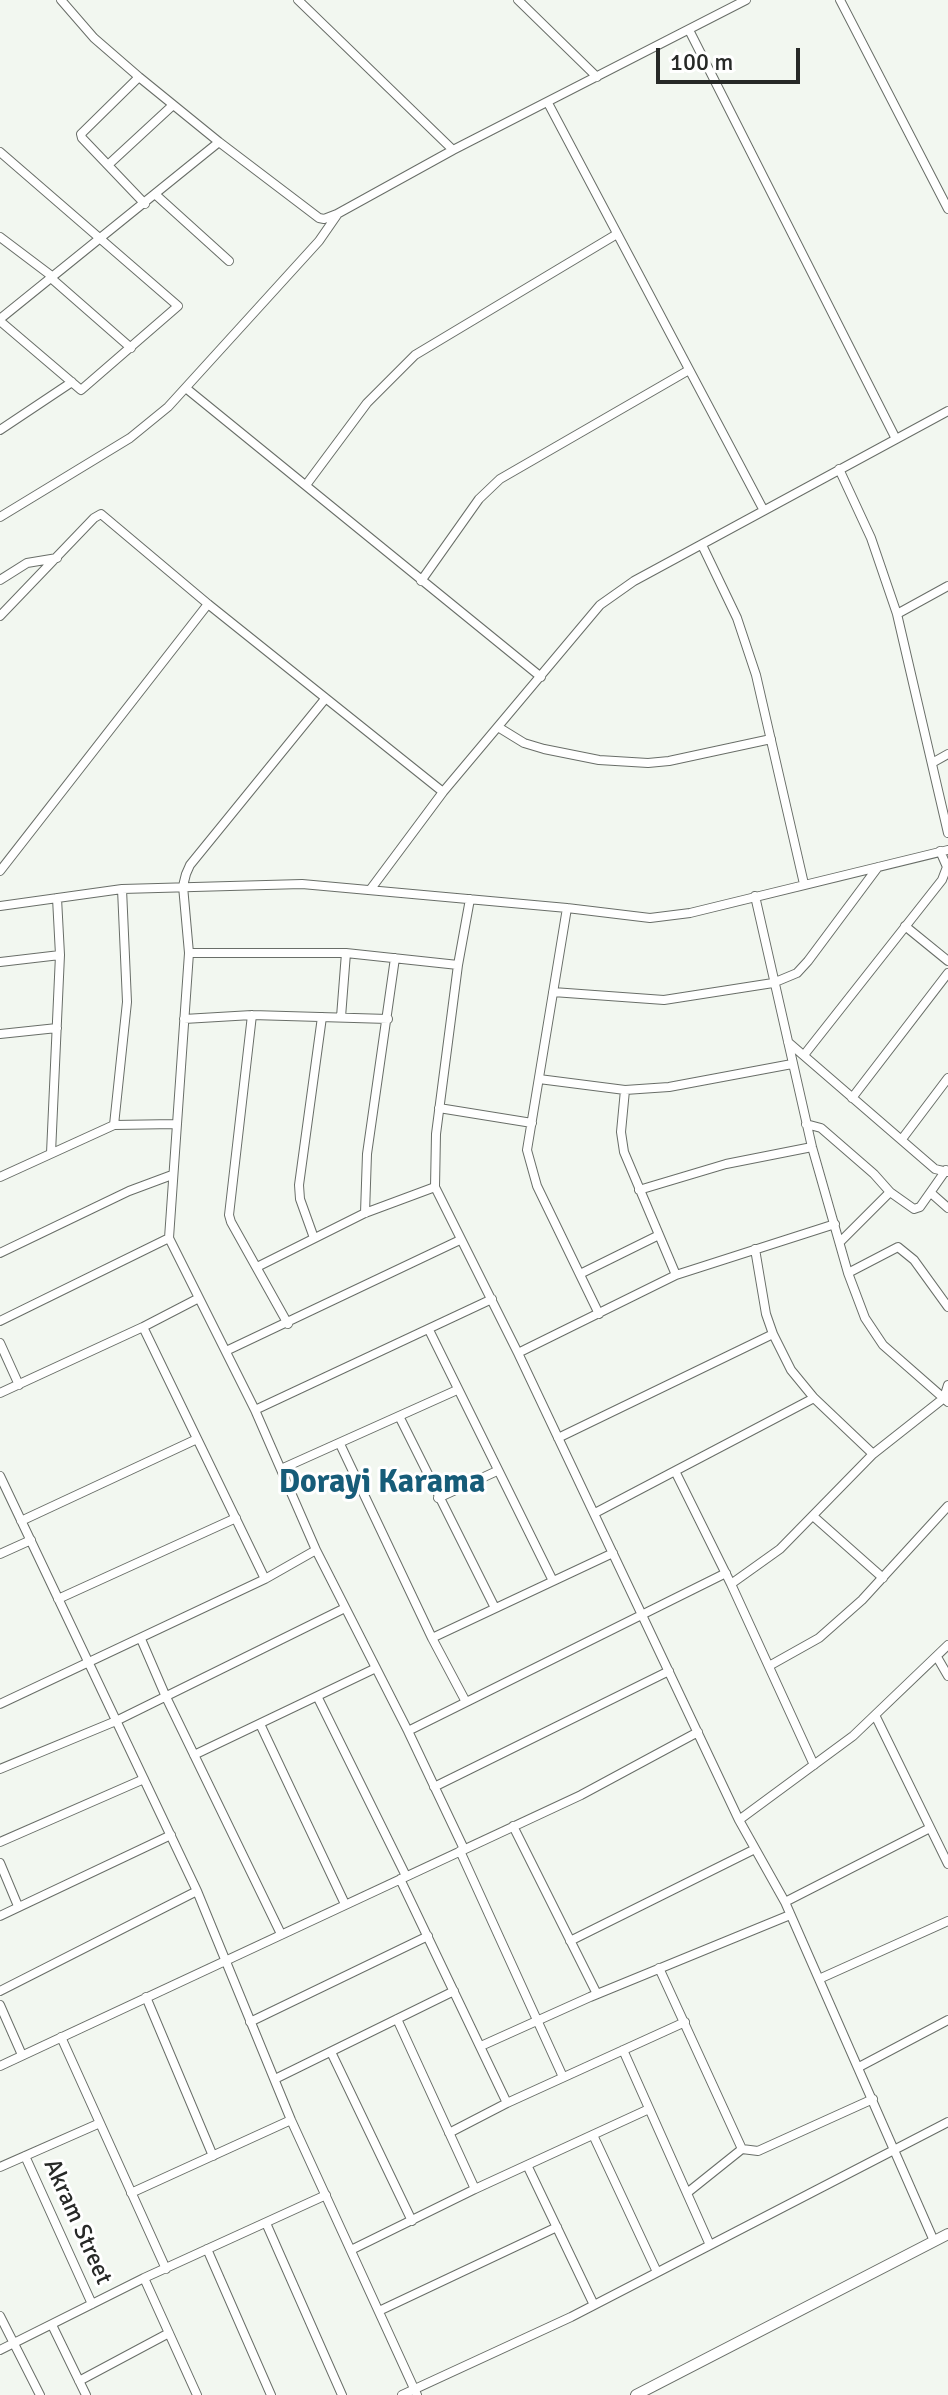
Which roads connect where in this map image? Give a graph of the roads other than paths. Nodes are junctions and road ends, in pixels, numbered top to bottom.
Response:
1 (61, 0) edge
2 (76, 0) edge
3 (298, 0) edge
4 (518, 0) edge
5 (746, 0) edge
6 (840, 0) edge
7 (734, 3) edge
8 (68, 8) junction
9 (689, 30) junction
10 (139, 77) junction
11 (597, 77) junction
12 (548, 103) junction
13 (173, 105) junction
14 (219, 142) junction
15 (453, 150) junction
16 (0, 152) edge
17 (108, 165) junction
18 (156, 195) junction
19 (145, 204) junction
20 (948, 209) edge
21 (337, 214) junction
22 (617, 234) junction
23 (0, 237) edge
24 (101, 238) junction
25 (229, 261) dead end
26 (52, 278) junction
27 (0, 320) edge
28 (131, 348) junction
29 (689, 370) junction
30 (72, 382) junction
31 (187, 389) junction
32 (948, 411) edge
33 (0, 430) edge
34 (896, 439) junction
35 (839, 469) junction
36 (306, 485) junction
37 (763, 509) junction
38 (0, 517) edge
39 (702, 545) junction
40 (57, 558) junction
41 (0, 580) edge
42 (421, 581) junction
43 (948, 586) edge
44 (208, 604) junction
45 (897, 614) junction
46 (0, 616) edge
47 (541, 677) junction
48 (325, 699) junction
49 (498, 727) junction
50 (771, 739) junction
51 (948, 754) edge
52 (932, 763) junction
53 (443, 792) junction
54 (948, 833) edge
55 (944, 850) edge
56 (878, 866) junction
57 (0, 871) edge
58 (804, 884) junction
59 (183, 886) junction
60 (122, 889) junction
61 (370, 890) junction
62 (755, 896) junction
63 (57, 898) junction
64 (470, 899) junction
65 (0, 906) edge
66 (567, 908) junction
67 (905, 926) junction
68 (189, 953) junction
69 (346, 953) junction
70 (60, 955) junction
71 (395, 958) junction
72 (948, 961) edge
73 (0, 962) edge
74 (458, 965) junction
75 (948, 973) edge
76 (773, 983) junction
77 (553, 992) junction
78 (252, 1015) junction
79 (322, 1017) junction
80 (341, 1017) junction
81 (184, 1019) junction
82 (388, 1019) junction
83 (57, 1028) junction
84 (0, 1034) edge
85 (787, 1041) junction
86 (804, 1055) junction
87 (792, 1064) junction
88 (948, 1078) edge
89 (539, 1079) junction
90 (625, 1090) junction
91 (852, 1098) junction
92 (439, 1108) junction
93 (532, 1123) junction
94 (175, 1124) junction
95 (806, 1124) junction
96 (114, 1125) junction
97 (902, 1139) junction
98 (812, 1147) junction
99 (51, 1153) junction
100 (947, 1170) edge
101 (172, 1175) junction
102 (0, 1177) edge
103 (435, 1187) junction
104 (639, 1190) junction
105 (890, 1192) junction
106 (931, 1193) junction
107 (948, 1208) edge
108 (365, 1213) junction
109 (835, 1224) junction
110 (659, 1235) junction
111 (169, 1238) junction
112 (314, 1238) junction
113 (460, 1240) junction
114 (840, 1242) junction
115 (755, 1249) junction
116 (0, 1253) edge
117 (257, 1267) junction
118 (848, 1273) junction
119 (580, 1274) junction
120 (676, 1275) junction
121 (199, 1298) junction
122 (492, 1299) junction
123 (947, 1302) edge
124 (599, 1314) junction
125 (0, 1321) edge
126 (288, 1324) junction
127 (143, 1327) junction
128 (429, 1330) junction
129 (773, 1334) junction
130 (0, 1343) edge
131 (226, 1351) junction
132 (518, 1353) junction
133 (19, 1385) junction
134 (948, 1385) edge
135 (457, 1390) junction
136 (0, 1393) edge
137 (814, 1398) junction
138 (946, 1400) edge
139 (255, 1410) junction
140 (399, 1416) junction
141 (558, 1438) junction
142 (197, 1439) junction
143 (340, 1444) junction
144 (873, 1454) junction
145 (281, 1469) junction
146 (497, 1471) junction
147 (675, 1471) junction
148 (0, 1476) edge
149 (438, 1498) junction
150 (948, 1506) edge
151 (595, 1513) junction
152 (813, 1516) junction
153 (236, 1518) junction
154 (21, 1521) junction
155 (31, 1540) junction
156 (316, 1550) junction
157 (613, 1553) junction
158 (0, 1554) edge
159 (726, 1573) junction
160 (883, 1578) junction
161 (265, 1579) junction
162 (553, 1581) junction
163 (731, 1584) junction
164 (58, 1599) junction
165 (345, 1608) junction
166 (495, 1608) junction
167 (643, 1615) junction
168 (432, 1638) junction
169 (141, 1639) junction
170 (948, 1645) edge
171 (937, 1657) junction
172 (89, 1664) junction
173 (769, 1666) junction
174 (376, 1668) junction
175 (669, 1671) junction
176 (948, 1676) edge
177 (166, 1697) junction
178 (318, 1698) junction
179 (466, 1702) junction
180 (0, 1704) edge
181 (875, 1715) junction
182 (116, 1721) junction
183 (260, 1724) junction
184 (408, 1731) junction
185 (698, 1732) junction
186 (194, 1755) junction
187 (814, 1765) junction
188 (0, 1769) edge
189 (144, 1779) junction
190 (434, 1787) junction
191 (739, 1820) junction
192 (513, 1826) junction
193 (930, 1828) junction
194 (171, 1835) junction
195 (0, 1842) edge
196 (755, 1849) junction
197 (462, 1850) junction
198 (0, 1863) edge
199 (948, 1864) edge
200 (403, 1877) junction
201 (197, 1891) junction
202 (785, 1902) junction
203 (345, 1904) junction
204 (18, 1906) junction
205 (790, 1915) junction
206 (0, 1916) edge
207 (948, 1921) edge
208 (281, 1934) junction
209 (428, 1936) junction
210 (570, 1941) junction
211 (225, 1961) junction
212 (659, 1968) junction
213 (819, 1979) junction
214 (0, 1991) edge
215 (454, 1991) junction
216 (597, 1994) junction
217 (146, 1997) junction
218 (0, 2005) edge
219 (397, 2019) junction
220 (948, 2020) edge
221 (538, 2021) junction
222 (250, 2022) junction
223 (685, 2022) junction
224 (61, 2037) junction
225 (481, 2046) junction
226 (623, 2050) junction
227 (331, 2052) junction
228 (22, 2055) junction
229 (0, 2066) edge
230 (859, 2067) junction
231 (563, 2077) junction
232 (275, 2079) junction
233 (873, 2099) junction
234 (507, 2103) junction
235 (649, 2109) junction
236 (291, 2120) junction
237 (948, 2122) edge
238 (100, 2123) junction
239 (449, 2133) junction
240 (593, 2135) junction
241 (742, 2149) junction
242 (896, 2151) junction
243 (25, 2156) junction
244 (213, 2156) junction
245 (527, 2165) junction
246 (0, 2167) edge
247 (475, 2189) junction
248 (131, 2193) junction
249 (687, 2193) junction
250 (326, 2195) junction
251 (412, 2221) junction
252 (266, 2223) junction
253 (557, 2227) junction
254 (948, 2234) edge
255 (934, 2241) junction
256 (710, 2245) junction
257 (207, 2249) junction
258 (351, 2250) junction
259 (166, 2269) junction
260 (657, 2272) junction
261 (144, 2278) junction
262 (92, 2304) junction
263 (594, 2305) junction
264 (379, 2311) junction
265 (0, 2316) edge
266 (52, 2325) junction
267 (169, 2333) junction
268 (13, 2343) junction
269 (0, 2350) edge
270 (79, 2381) junction
271 (416, 2393) edge
272 (40, 2395) edge
273 (86, 2395) edge
274 (197, 2395) edge
275 (271, 2395) edge
276 (342, 2395) edge
277 (402, 2395) edge
278 (636, 2395) edge

1 - 8 street
2 - 8 street
3 - 15 street
4 - 11 street
5 - 7 street
6 - 20 street
7 - 9 street
8 - 10 street
9 - 11 street
9 - 34 street
10 - 13 street
10 - 17 street
11 - 12 street
12 - 15 street
12 - 22 street
13 - 14 street
13 - 17 street
14 - 18 street
14 - 21 street
15 - 21 street
16 - 24 street
17 - 19 street
18 - 19 street
18 - 25 street
19 - 24 street
21 - 31 street
22 - 29 street
22 - 36 street
23 - 26 street
24 - 26 street
24 - 28 street
26 - 27 street
26 - 28 street
27 - 30 street
28 - 30 street
29 - 37 street
29 - 42 street
30 - 33 street
31 - 36 street
31 - 38 street
32 - 34 street
34 - 35 street
35 - 37 street
35 - 45 street
36 - 42 street
37 - 39 street
39 - 47 street
39 - 50 street
40 - 41 street
40 - 44 street
40 - 46 street
42 - 47 street
43 - 45 street
44 - 48 street
44 - 57 street
45 - 52 street
47 - 49 street
48 - 53 street
48 - 59 street
49 - 50 street
49 - 53 street
50 - 58 street
51 - 52 street
52 - 54 street
53 - 61 street
55 - 56 street
55 - 67 street
56 - 58 street
56 - 76 street
58 - 62 street
59 - 60 street
59 - 61 street
59 - 68 street
60 - 63 street
60 - 96 street
61 - 64 street
62 - 66 street
62 - 76 street
63 - 65 street
63 - 70 street
64 - 66 street
64 - 74 street
66 - 77 street
67 - 72 street
67 - 86 street
68 - 69 street
68 - 81 street
69 - 71 street
69 - 80 street
70 - 73 street
70 - 83 street
71 - 74 street
71 - 82 street
74 - 92 street
75 - 91 street
76 - 77 street
76 - 85 street
77 - 89 street
78 - 79 street
78 - 81 street
78 - 117 street
79 - 80 street
79 - 112 street
80 - 82 street
81 - 94 street
82 - 108 street
83 - 84 street
83 - 99 street
85 - 86 street
85 - 87 street
86 - 91 street
87 - 90 street
87 - 95 street
88 - 97 street
89 - 90 street
89 - 93 street
90 - 104 street
91 - 97 street
92 - 93 street
92 - 103 street
93 - 119 street
94 - 96 street
94 - 101 street
95 - 98 street
95 - 105 street
96 - 99 street
97 - 100 street
98 - 104 street
98 - 109 street
99 - 102 street
100 - 106 street
101 - 111 street
101 - 116 street
103 - 108 street
103 - 113 street
104 - 110 street
105 - 106 street
105 - 114 street
106 - 107 street
108 - 112 street
109 - 114 street
109 - 115 street
110 - 119 street
110 - 120 street
111 - 121 street
111 - 125 street
112 - 117 street
113 - 122 street
113 - 126 street
114 - 118 street
115 - 120 street
115 - 129 street
117 - 126 street
118 - 123 street
118 - 138 street
119 - 124 street
120 - 124 street
121 - 127 street
121 - 131 street
122 - 128 street
122 - 132 street
124 - 132 street
126 - 131 street
127 - 133 street
127 - 142 street
128 - 135 street
128 - 139 street
129 - 137 street
129 - 141 street
130 - 133 street
131 - 139 street
132 - 141 street
133 - 136 street
134 - 138 street
135 - 140 street
135 - 146 street
137 - 144 street
137 - 147 street
138 - 144 street
139 - 145 street
140 - 143 street
140 - 149 street
141 - 151 street
142 - 153 street
142 - 154 street
143 - 145 street
143 - 168 street
144 - 152 street
145 - 156 street
146 - 149 street
146 - 162 street
147 - 151 street
147 - 159 street
148 - 154 street
149 - 166 street
150 - 160 street
151 - 157 street
152 - 160 street
152 - 163 street
153 - 161 street
153 - 164 street
154 - 155 street
155 - 158 street
155 - 164 street
156 - 161 street
156 - 165 street
157 - 162 street
157 - 167 street
159 - 163 street
159 - 167 street
160 - 173 street
161 - 169 street
162 - 166 street
163 - 173 street
164 - 172 street
165 - 174 street
165 - 177 street
166 - 168 street
167 - 175 street
167 - 179 street
168 - 179 street
169 - 172 street
169 - 177 street
170 - 171 street
171 - 176 street
171 - 181 street
172 - 180 street
172 - 182 street
173 - 187 street
174 - 178 street
174 - 184 street
175 - 185 street
175 - 190 street
177 - 182 street
177 - 186 street
178 - 183 street
178 - 200 street
179 - 184 street
181 - 187 street
181 - 193 street
182 - 188 street
182 - 189 street
183 - 186 street
183 - 203 street
184 - 190 street
185 - 191 street
185 - 192 street
186 - 208 street
187 - 191 street
189 - 194 street
189 - 195 street
190 - 197 street
191 - 196 street
192 - 197 street
192 - 210 street
193 - 199 street
193 - 202 street
194 - 201 street
194 - 204 street
196 - 202 street
196 - 210 street
197 - 200 street
197 - 221 street
198 - 204 street
200 - 203 street
200 - 209 street
201 - 211 street
201 - 214 street
202 - 205 street
203 - 208 street
204 - 206 street
205 - 212 street
205 - 213 street
207 - 213 street
208 - 211 street
209 - 215 street
209 - 222 street
210 - 216 street
211 - 217 street
211 - 222 street
212 - 216 street
212 - 223 street
213 - 230 street
215 - 219 street
215 - 225 street
216 - 221 street
217 - 224 street
217 - 244 street
218 - 228 street
219 - 227 street
219 - 239 street
220 - 230 street
221 - 225 street
221 - 231 street
222 - 232 street
223 - 226 street
223 - 241 street
224 - 228 street
224 - 238 street
225 - 234 street
226 - 231 street
226 - 235 street
227 - 232 street
227 - 251 street
228 - 229 street
230 - 233 street
231 - 234 street
232 - 236 street
233 - 241 street
233 - 242 street
234 - 239 street
235 - 240 street
235 - 249 street
236 - 244 street
236 - 250 street
237 - 242 street
238 - 243 street
238 - 248 street
239 - 247 street
240 - 245 street
240 - 260 street
241 - 249 street
242 - 255 street
242 - 256 street
243 - 246 street
243 - 262 street, Akram Street
244 - 248 street
245 - 247 street
245 - 253 street
247 - 251 street
248 - 259 street
249 - 256 street
250 - 252 street
250 - 258 street
251 - 258 street
252 - 257 street
252 - 276 street
253 - 263 street
253 - 264 street
254 - 255 street
255 - 278 street
256 - 260 street
257 - 259 street
257 - 275 street
258 - 264 street
259 - 261 street
260 - 263 street
261 - 262 street
261 - 267 street
262 - 266 street
263 - 271 street
264 - 271 street
265 - 268 street
266 - 268 street
266 - 270 street
267 - 270 street
267 - 274 street
268 - 269 street
268 - 272 street
270 - 273 street
271 - 277 street

